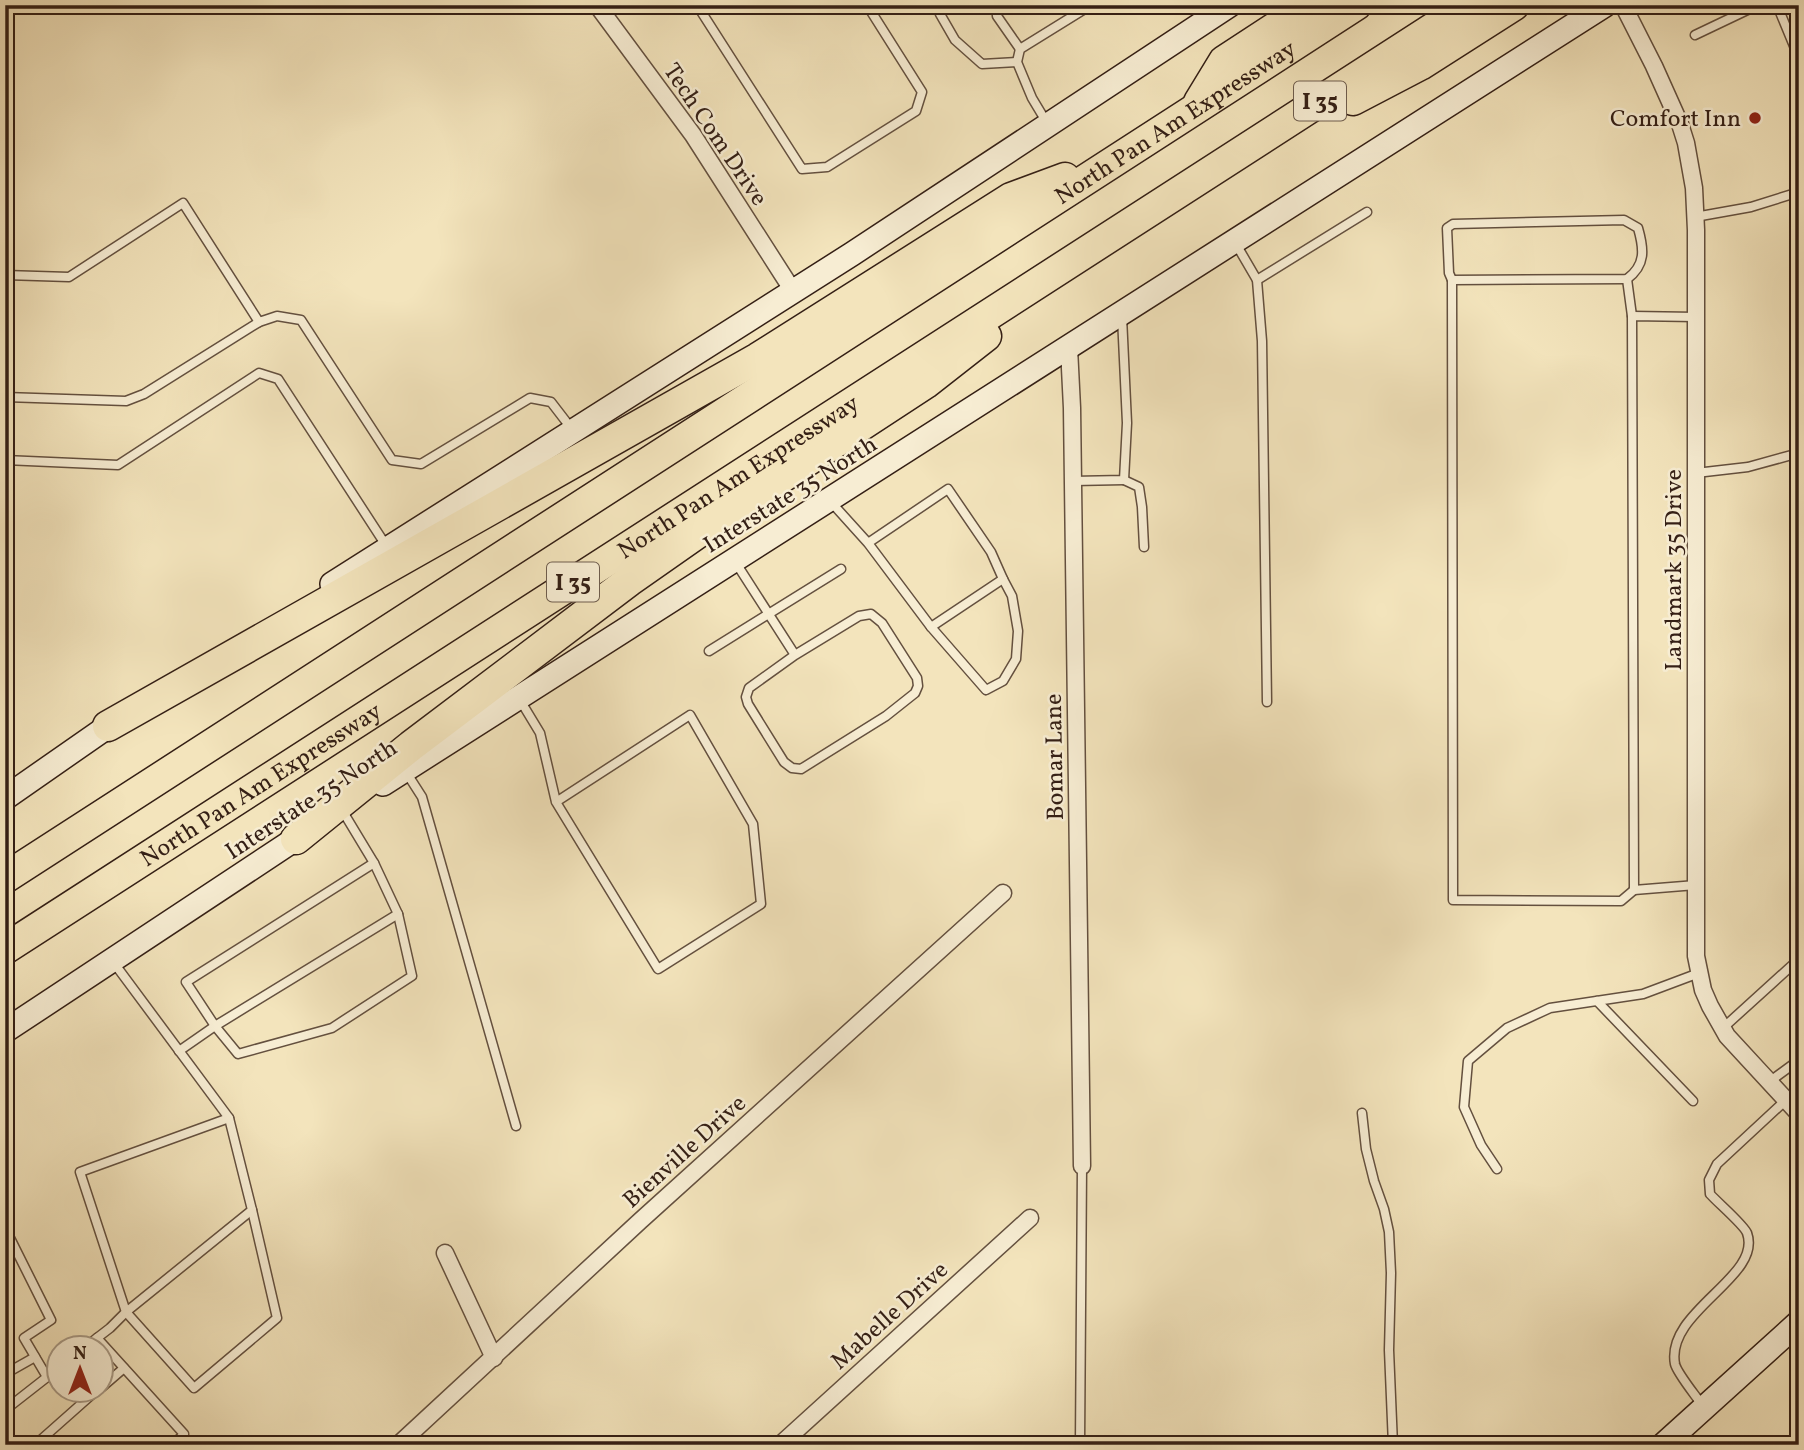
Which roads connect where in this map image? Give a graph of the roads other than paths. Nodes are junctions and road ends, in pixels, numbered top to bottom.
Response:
1 (597, 5) edge
2 (697, 5) edge
3 (867, 5) edge
4 (943, 5) edge
5 (996, 5) edge
6 (1091, 5) edge
7 (1230, 5) edge
8 (1310, 5) edge
9 (1356, 5) edge
10 (1469, 5) edge
11 (1514, 5) edge
12 (1605, 5) edge
13 (1623, 5) edge
14 (1758, 5) edge
15 (1776, 5) edge
16 (1695, 35) dead end
17 (1020, 50) junction
18 (1799, 61) edge
19 (1017, 62) junction
20 (1195, 108) junction
21 (1048, 125) junction
22 (1121, 156) junction
23 (1799, 192) edge
24 (1171, 197) junction
25 (1367, 212) dead end
26 (1141, 215) junction
27 (1695, 217) junction
28 (1235, 242) junction
29 (5, 275) edge
30 (1627, 279) junction
31 (1257, 280) junction
32 (1452, 280) junction
33 (793, 291) junction
34 (1122, 314) junction
35 (1632, 316) junction
36 (1696, 317) junction
37 (259, 322) junction
38 (1069, 348) junction
39 (5, 397) edge
40 (573, 430) junction
41 (1799, 453) edge
42 (5, 460) edge
43 (1696, 473) junction
44 (1124, 480) junction
45 (1073, 481) junction
46 (829, 500) junction
47 (868, 543) junction
48 (1144, 547) dead end
49 (387, 549) junction
50 (734, 560) junction
51 (841, 569) dead end
52 (1003, 579) junction
53 (769, 615) junction
54 (932, 627) junction
55 (709, 650) dead end
56 (795, 655) junction
57 (519, 697) junction
58 (1267, 702) dead end
59 (108, 726) junction
60 (405, 769) junction
61 (5, 797) edge
62 (556, 802) junction
63 (342, 810) junction
64 (296, 839) junction
65 (374, 863) junction
66 (5, 878) edge
67 (1696, 885) junction
68 (1634, 890) junction
69 (1003, 893) dead end
70 (398, 915) junction
71 (5, 949) edge
72 (1799, 959) edge
73 (113, 960) junction
74 (1699, 974) junction
75 (1597, 1001) junction
76 (215, 1026) junction
77 (1723, 1028) junction
78 (5, 1031) edge
79 (179, 1051) junction
80 (1799, 1060) edge
81 (1769, 1082) junction
82 (1786, 1100) junction
83 (1693, 1101) dead end
84 (1362, 1113) dead end
85 (1799, 1114) edge
86 (229, 1118) junction
87 (516, 1126) dead end
88 (1082, 1166) joint
89 (1497, 1169) dead end
90 (252, 1210) junction
91 (1030, 1218) dead end
92 (5, 1233) edge
93 (445, 1253) dead end
94 (126, 1312) junction
95 (1799, 1322) edge
96 (101, 1334) edge
97 (35, 1357) junction
98 (494, 1358) junction
99 (116, 1359) edge
100 (124, 1368) junction
101 (5, 1374) edge
102 (46, 1375) edge
103 (116, 1375) edge
104 (46, 1378) edge
105 (82, 1404) edge
106 (1704, 1408) junction
107 (5, 1410) edge
108 (35, 1445) edge
109 (173, 1445) edge
110 (398, 1445) edge
111 (779, 1445) edge
112 (1080, 1445) edge
113 (1393, 1445) edge
114 (1663, 1445) edge

1 - 33 street, Tech Com Drive
2 - 3 lane
4 - 19 lane
5 - 17 lane
6 - 17 lane
7 - 21 main road
8 - 20 highway
9 - 20 highway, North Pan Am Expressway / I 35
10 - 24 highway, North Pan Am Expressway / I 35
11 - 24 highway
12 - 28 main road, Interstate 35 North
13 - 27 street, Landmark 35 Drive
14 - 16 lane
15 - 18 lane
17 - 19 lane
19 - 21 lane
20 - 22 highway, North Pan Am Expressway / I 35
21 - 33 main road
22 - 59 highway
22 - 66 highway, North Pan Am Expressway / I 35
23 - 27 lane
24 - 26 highway, North Pan Am Expressway / I 35
25 - 31 lane
26 - 64 highway
26 - 71 highway, North Pan Am Expressway / I 35
27 - 36 street, Landmark 35 Drive
28 - 31 lane
28 - 34 main road, Interstate 35 North
29 - 37 lane
30 - 32 lane
30 - 32 lane
30 - 35 lane
31 - 58 lane
32 - 68 lane
33 - 40 main road
34 - 38 main road, Interstate 35 North
34 - 44 lane
35 - 36 lane
35 - 68 lane
36 - 43 street, Landmark 35 Drive
37 - 39 lane
37 - 40 lane
38 - 45 street, Bomar Lane
38 - 46 main road, Interstate 35 North
40 - 49 main road
41 - 43 lane
42 - 49 lane
43 - 67 street, Landmark 35 Drive
44 - 45 lane
44 - 48 lane
45 - 88 street, Bomar Lane
46 - 47 lane
46 - 50 main road, Interstate 35 North
47 - 52 lane
47 - 54 lane
49 - 59 main road
50 - 53 lane
50 - 57 main road, Interstate 35 North
51 - 53 lane
52 - 54 lane
52 - 54 lane
53 - 55 lane
53 - 56 lane
56 - 56 lane
57 - 60 main road, Interstate 35 North
57 - 62 lane
59 - 61 main road
60 - 63 main road, Interstate 35 North
60 - 87 lane
62 - 62 lane
63 - 64 main road, Interstate 35 North
63 - 65 lane
64 - 73 main road, Interstate 35 North
65 - 70 lane
65 - 76 lane
67 - 68 lane
67 - 74 street, Landmark 35 Drive
69 - 98 street, Bienville Drive
70 - 76 lane
70 - 76 lane
72 - 77 lane
73 - 78 main road, Interstate 35 North
73 - 79 lane
74 - 75 lane
74 - 77 street, Landmark 35 Drive
75 - 83 lane
75 - 89 lane
76 - 79 lane
77 - 81 street, Landmark 35 Drive
79 - 86 lane
80 - 81 lane
81 - 82 street, Landmark 35 Drive
82 - 85 street, Landmark 35 Drive
82 - 106 lane
84 - 113 lane
86 - 90 lane
86 - 94 lane
88 - 112 lane
90 - 94 lane
90 - 94 lane
91 - 111 street, Mabelle Drive
92 - 97 lane
93 - 98 street
94 - 96 lane
95 - 106 main road
97 - 101 lane
97 - 102 lane
98 - 110 street, Bienville Drive
99 - 100 lane
100 - 103 lane
100 - 109 lane
104 - 107 lane
105 - 108 lane
106 - 114 main road

